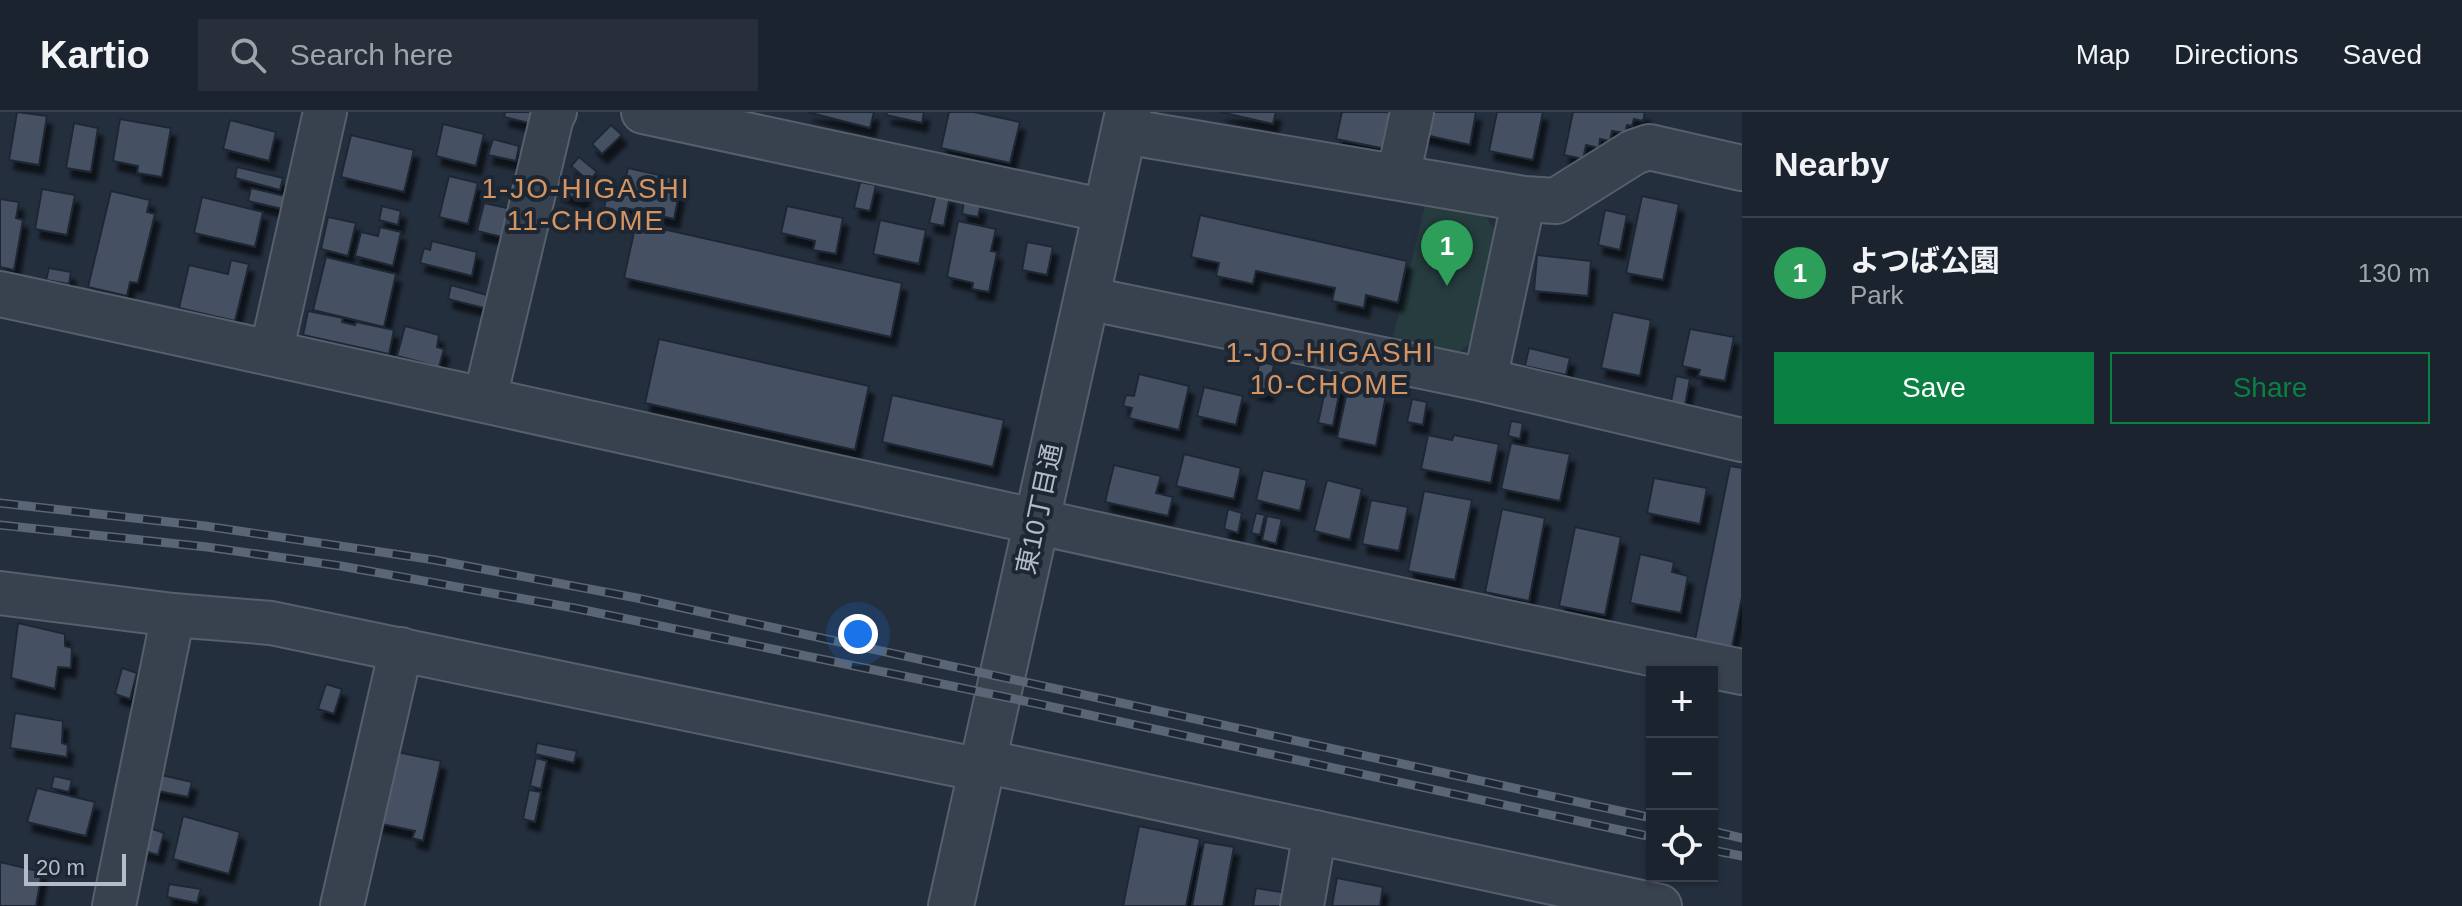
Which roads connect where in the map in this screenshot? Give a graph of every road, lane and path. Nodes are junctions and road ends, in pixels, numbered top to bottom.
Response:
1 (325, 112) edge
2 (555, 112) edge
3 (643, 112) edge
4 (1412, 112) edge
5 (1126, 121) edge
6 (1742, 168) edge
7 (1398, 177) junction
8 (1524, 199) junction
9 (1106, 211) junction
10 (0, 294) edge
11 (1086, 298) junction
12 (271, 353) junction
13 (1485, 380) junction
14 (485, 398) junction
15 (1742, 440) edge
16 (1036, 521) junction
17 (0, 593) edge
18 (173, 615) junction
19 (401, 649) junction
20 (1742, 672) edge
21 (982, 765) junction
22 (1315, 832) junction
23 (1551, 895) edge
24 (114, 906) edge
25 (342, 906) edge
26 (951, 906) edge
27 (1302, 906) edge
28 (1660, 906) edge

1 - 12 street
2 - 14 street
3 - 9 street
4 - 7 street
5 - 7 street
5 - 9 street, 東10丁目通
6 - 8 street
7 - 8 street
8 - 13 street
9 - 11 street, 東10丁目通
10 - 12 street
11 - 13 street
11 - 16 street, 東10丁目通
12 - 14 street
13 - 15 street
14 - 16 street
16 - 20 street
16 - 21 street, 東10丁目通
17 - 18 street
18 - 19 street
18 - 24 street
19 - 21 street
19 - 25 street
21 - 22 street
21 - 26 street, 東10丁目通
22 - 23 street
22 - 27 street
23 - 28 street

